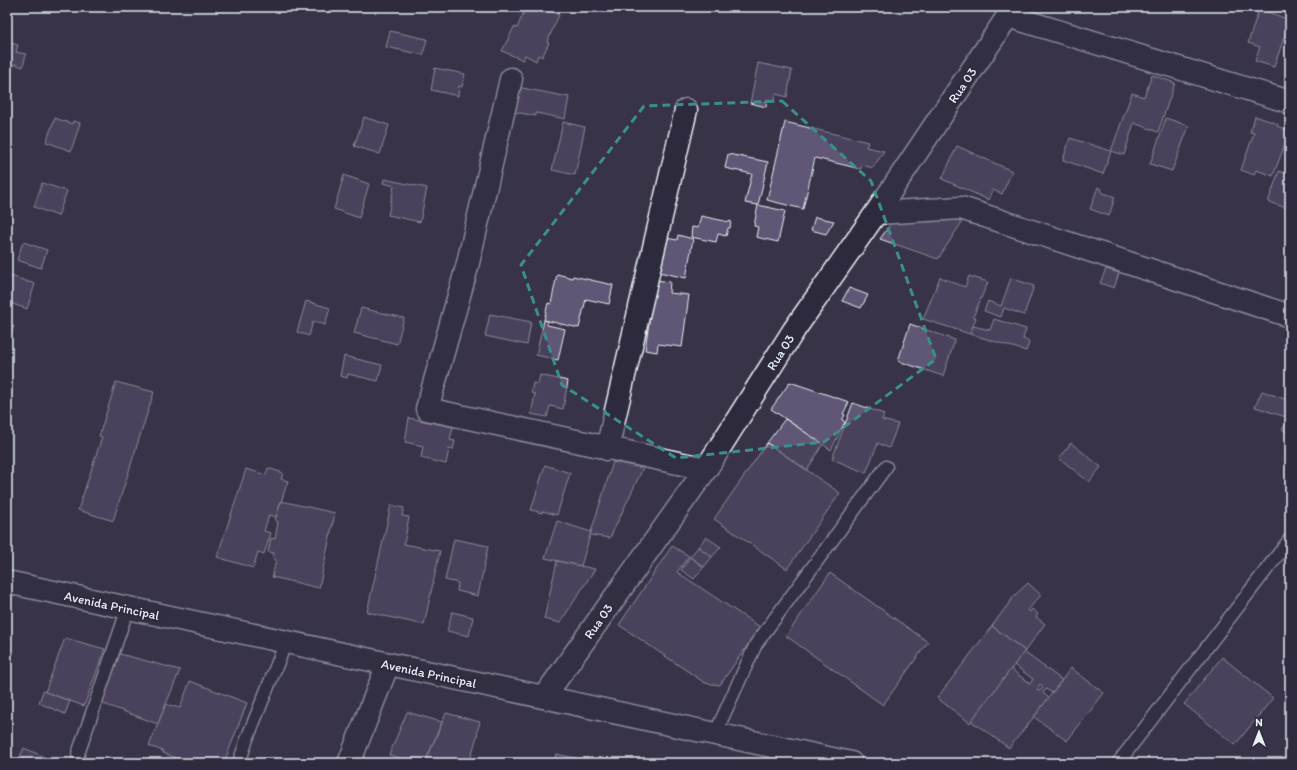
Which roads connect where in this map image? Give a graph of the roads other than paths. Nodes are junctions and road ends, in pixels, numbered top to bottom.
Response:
1 (1011, 11) edge
2 (511, 79) dead end
3 (1290, 102) edge
4 (686, 110) dead end
5 (876, 213) junction
6 (1290, 316) edge
7 (607, 449) junction
8 (886, 467) dead end
9 (706, 469) junction
10 (1290, 539) edge
11 (7, 582) edge
12 (128, 608) junction
13 (286, 642) junction
14 (388, 664) junction
15 (544, 696) junction
16 (715, 734) junction
17 (78, 754) dead end
18 (239, 763) edge
19 (349, 763) edge
20 (850, 763) edge
21 (1118, 763) edge

1 - 3 street
1 - 5 street, Rua 03
2 - 7 street
4 - 7 street
5 - 6 street
5 - 9 street, Rua 03
7 - 9 street
8 - 16 lane
9 - 15 street, Rua 03
10 - 21 lane
11 - 12 street, Avenida Principal
12 - 13 street, Avenida Principal
12 - 17 lane
13 - 14 street, Avenida Principal
13 - 18 lane
14 - 15 street, Avenida Principal
14 - 19 street
15 - 16 street, Avenida Principal
16 - 20 street, Avenida Principal

